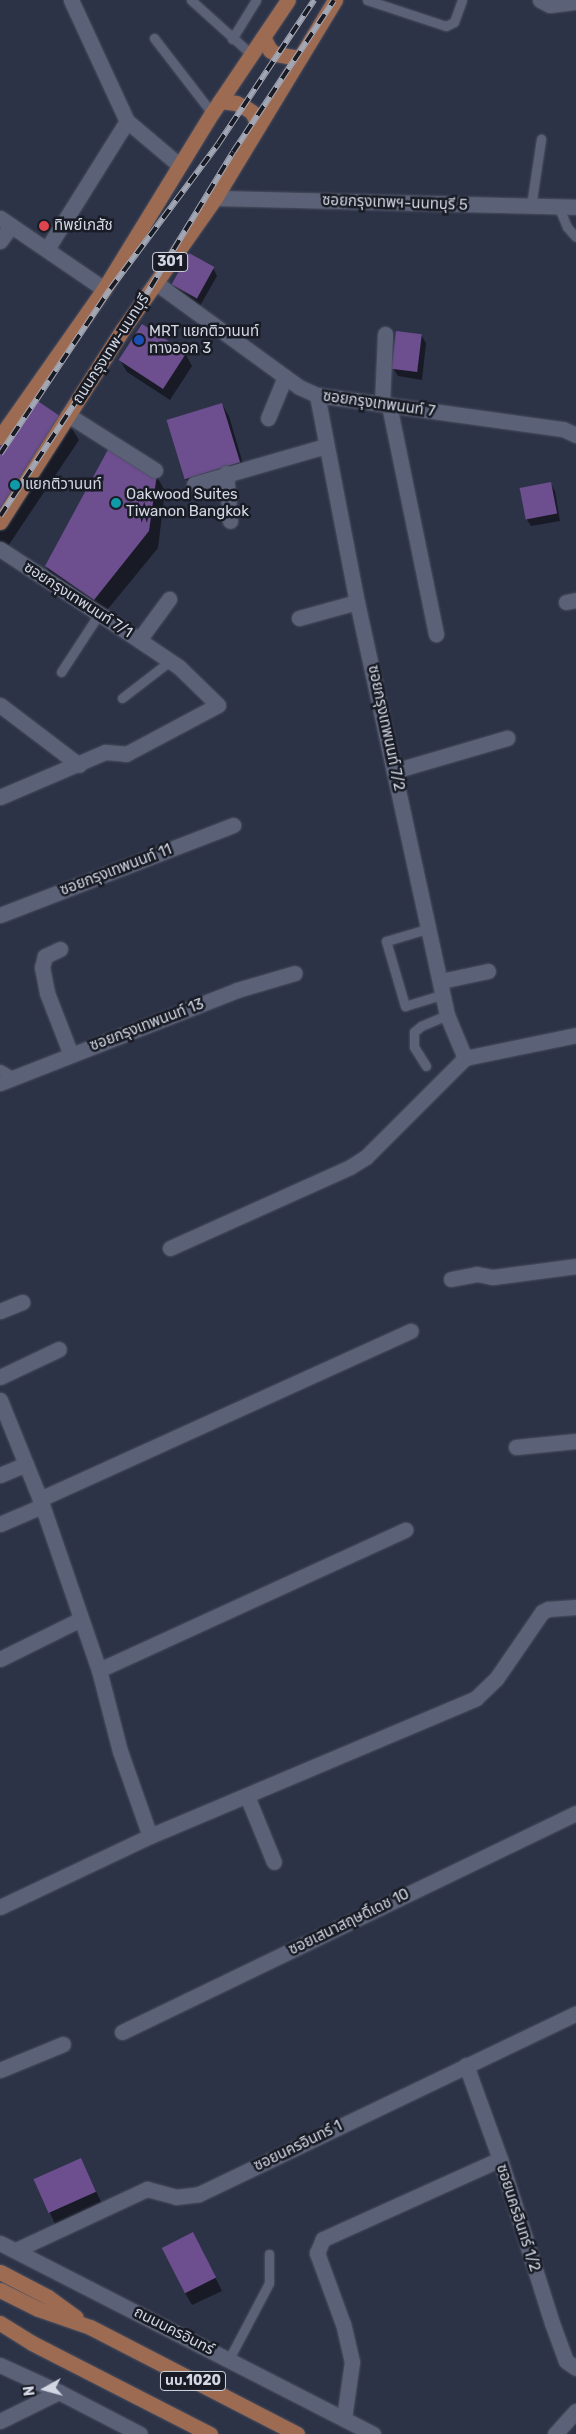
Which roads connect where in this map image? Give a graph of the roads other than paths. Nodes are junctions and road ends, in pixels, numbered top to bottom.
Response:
1 (71, 0) edge
2 (191, 0) edge
3 (256, 0) edge
4 (288, 0) edge
5 (335, 0) edge
6 (371, 0) edge
7 (462, 0) edge
8 (540, 0) edge
9 (576, 2) edge
10 (263, 37) junction
11 (154, 38) dead end
12 (232, 39) junction
13 (252, 55) junction
14 (300, 58) junction
15 (216, 107) junction
16 (127, 121) junction
17 (258, 125) junction
18 (541, 138) dead end
19 (179, 165) junction
20 (214, 198) junction
21 (531, 206) junction
22 (576, 207) edge
23 (558, 208) junction
24 (5, 222) edge
25 (576, 237) edge
26 (0, 241) edge
27 (47, 249) junction
28 (156, 283) junction
29 (104, 289) junction
30 (385, 334) dead end
31 (285, 376) junction
32 (317, 395) junction
33 (386, 405) junction
34 (68, 415) junction
35 (268, 418) dead end
36 (576, 435) edge
37 (0, 438) edge
38 (326, 446) junction
39 (155, 470) dead end
40 (226, 474) junction
41 (194, 484) dead end
42 (230, 521) dead end
43 (0, 522) edge
44 (0, 549) edge
45 (169, 599) dead end
46 (358, 602) junction
47 (100, 614) junction
48 (299, 618) dead end
49 (436, 634) dead end
50 (139, 640) junction
51 (170, 662) junction
52 (61, 672) dead end
53 (122, 698) dead end
54 (0, 705) edge
55 (507, 738) dead end
56 (79, 765) junction
57 (394, 771) junction
58 (0, 797) edge
59 (233, 826) dead end
60 (0, 914) edge
61 (430, 928) junction
62 (60, 949) dead end
63 (488, 971) dead end
64 (295, 973) dead end
65 (442, 988) junction
66 (447, 1016) junction
67 (576, 1035) edge
68 (71, 1055) junction
69 (465, 1058) junction
70 (426, 1066) dead end
71 (0, 1069) edge
72 (7, 1080) edge
73 (170, 1248) dead end
74 (576, 1266) edge
75 (451, 1279) dead end
76 (22, 1302) dead end
77 (0, 1311) edge
78 (411, 1331) dead end
79 (60, 1349) dead end
80 (0, 1377) edge
81 (0, 1400) edge
82 (576, 1441) edge
83 (516, 1447) dead end
84 (26, 1464) junction
85 (0, 1475) edge
86 (41, 1502) junction
87 (0, 1524) edge
88 (405, 1530) dead end
89 (576, 1606) edge
90 (81, 1620) junction
91 (0, 1659) edge
92 (99, 1670) junction
93 (247, 1796) junction
94 (576, 1813) edge
95 (150, 1836) junction
96 (274, 1862) dead end
97 (0, 1907) edge
98 (576, 2013) edge
99 (122, 2032) dead end
100 (63, 2044) dead end
101 (466, 2065) junction
102 (0, 2070) edge
103 (500, 2159) junction
104 (0, 2243) edge
105 (16, 2250) junction
106 (269, 2254) dead end
107 (0, 2272) edge
108 (0, 2290) edge
109 (0, 2323) edge
110 (90, 2327) junction
111 (0, 2333) edge
112 (32, 2343) junction
113 (229, 2359) junction
114 (0, 2365) edge
115 (575, 2368) edge
116 (60, 2392) junction
117 (576, 2411) edge
118 (344, 2418) junction
119 (0, 2421) edge
120 (140, 2434) edge
121 (210, 2434) edge
122 (296, 2434) edge
123 (373, 2434) edge
124 (555, 2434) edge

1 - 16 street
2 - 12 lane
3 - 12 lane
4 - 10 main road, 301
5 - 14 main road, ถนนกรุงเทพ-นนทบุรี / 301
6 - 7 lane
8 - 9 street
10 - 13 main road, 301
10 - 14 main road
11 - 15 lane
12 - 13 lane
13 - 15 main road, 301
14 - 17 main road, ถนนกรุงเทพ-นนทบุรี / 301
15 - 17 main road
15 - 19 main road, 301
16 - 19 street
16 - 27 street
17 - 20 main road, ถนนกรุงเทพ-นนทบุรี / 301
18 - 21 lane
19 - 29 main road, 301
20 - 21 street, ซอยกรุงเทพฯ-นนทบุรี 5
20 - 28 main road, ถนนกรุงเทพ-นนทบุรี / 301
21 - 23 street, ซอยกรุงเทพฯ-นนทบุรี 5
22 - 23 street, ซอยกรุงเทพฯ-นนทบุรี 5
23 - 25 lane
24 - 26 street
24 - 27 street
27 - 29 street
28 - 31 street, ซอยกรุงเทพนนท์ 7
28 - 34 main road, ถนนกรุงเทพ-นนทบุรี / 301
29 - 37 main road, 301
30 - 33 street
31 - 32 street, ซอยกรุงเทพนนท์ 7
31 - 35 street
32 - 33 street, ซอยกรุงเทพนนท์ 7
32 - 38 street, ซอยกรุงเทพนนท์ 7/2
33 - 36 street, ซอยกรุงเทพนนท์ 7
33 - 49 street
34 - 39 street
34 - 43 main road, ถนนกรุงเทพ-นนทบุรี / 301
38 - 40 street
38 - 46 street, ซอยกรุงเทพนนท์ 7/2
40 - 41 street
40 - 42 street
44 - 47 street, ซอยกรุงเทพนนท์ 7/1
45 - 50 street, ซอยกรุงเทพนนท์ 7/1
46 - 48 street
46 - 57 street, ซอยกรุงเทพนนท์ 7/2
47 - 50 street, ซอยกรุงเทพนนท์ 7/1
47 - 52 lane
50 - 51 street
51 - 53 lane
51 - 56 street
54 - 56 street
55 - 57 street
56 - 58 street
57 - 61 street, ซอยกรุงเทพนนท์ 7/2
59 - 60 street, ซอยกรุงเทพนนท์ 11
61 - 65 street, ซอยกรุงเทพนนท์ 7/2
61 - 65 lane
62 - 68 street
63 - 65 street
64 - 68 street, ซอยกรุงเทพนนท์ 13
65 - 66 street, ซอยกรุงเทพนนท์ 7/2
66 - 69 street, ซอยกรุงเทพนนท์ 7/2
66 - 70 lane
67 - 69 street
68 - 72 street, ซอยกรุงเทพนนท์ 13
69 - 73 street
71 - 72 lane
74 - 75 street
76 - 77 street
78 - 86 street
79 - 80 street
81 - 84 street
82 - 83 street
84 - 85 street
84 - 86 street
86 - 87 street
86 - 90 street
88 - 92 street
89 - 93 street
90 - 91 street
90 - 92 street
92 - 95 street
93 - 95 street
93 - 96 street
94 - 99 street, ซอยเสนาสฤษดิ์เดช 10
95 - 97 street
98 - 101 street, ซอยนครอินทร์ 1
100 - 102 street
101 - 103 street, ซอยนครอินทร์ 1/2
101 - 105 street, ซอยนครอินทร์ 1
103 - 115 street, ซอยนครอินทร์ 1/2
103 - 118 street
104 - 105 street, ถนนนครอินทร์ / นบ.1020
105 - 113 street, ถนนนครอินทร์ / นบ.1020
106 - 113 lane
107 - 110 main road
108 - 110 main road, นบ.1020
109 - 112 main road, นบ.1020
110 - 122 main road, นบ.1020
111 - 112 main road
112 - 121 main road, นบ.1020
113 - 118 street, ถนนนครอินทร์ / นบ.1020
114 - 116 street
116 - 119 street
116 - 120 street
117 - 124 street
118 - 123 street, ถนนนครอินทร์ / นบ.1020

